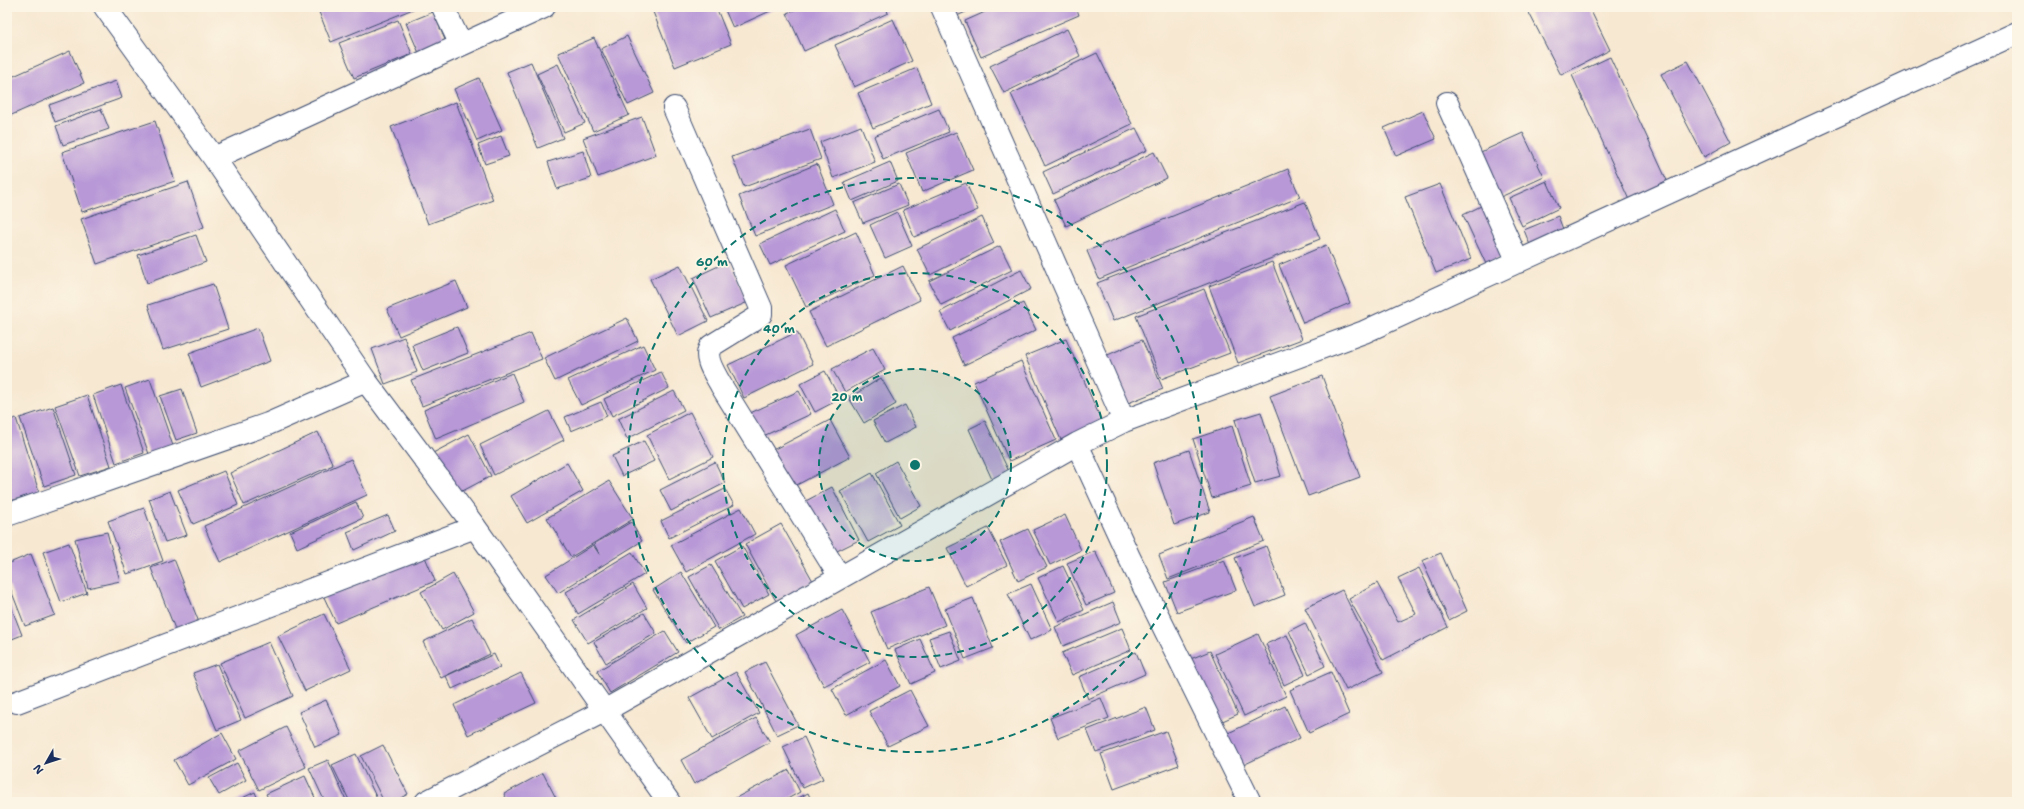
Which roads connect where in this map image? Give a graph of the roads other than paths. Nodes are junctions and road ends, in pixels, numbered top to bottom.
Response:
1 (105, 7) edge
2 (443, 7) edge
3 (544, 7) edge
4 (942, 7) edge
5 (2017, 33) edge
6 (461, 45) junction
7 (1447, 103) dead end
8 (674, 108) dead end
9 (214, 158) junction
10 (1518, 262) junction
11 (366, 381) junction
12 (1124, 421) junction
13 (1077, 444) junction
14 (7, 515) edge
15 (475, 526) junction
16 (840, 577) junction
17 (17, 702) dead end
18 (604, 711) junction
19 (426, 802) edge
20 (669, 802) edge
21 (1250, 802) edge

1 - 9 street
2 - 6 street
3 - 6 street
4 - 12 street
5 - 10 street
6 - 9 street
7 - 10 street
8 - 16 street
9 - 11 street
10 - 12 street
11 - 14 street
11 - 15 street
12 - 13 street
13 - 16 street
13 - 21 street
15 - 17 street
15 - 18 street
16 - 18 street
18 - 19 street
18 - 20 street

